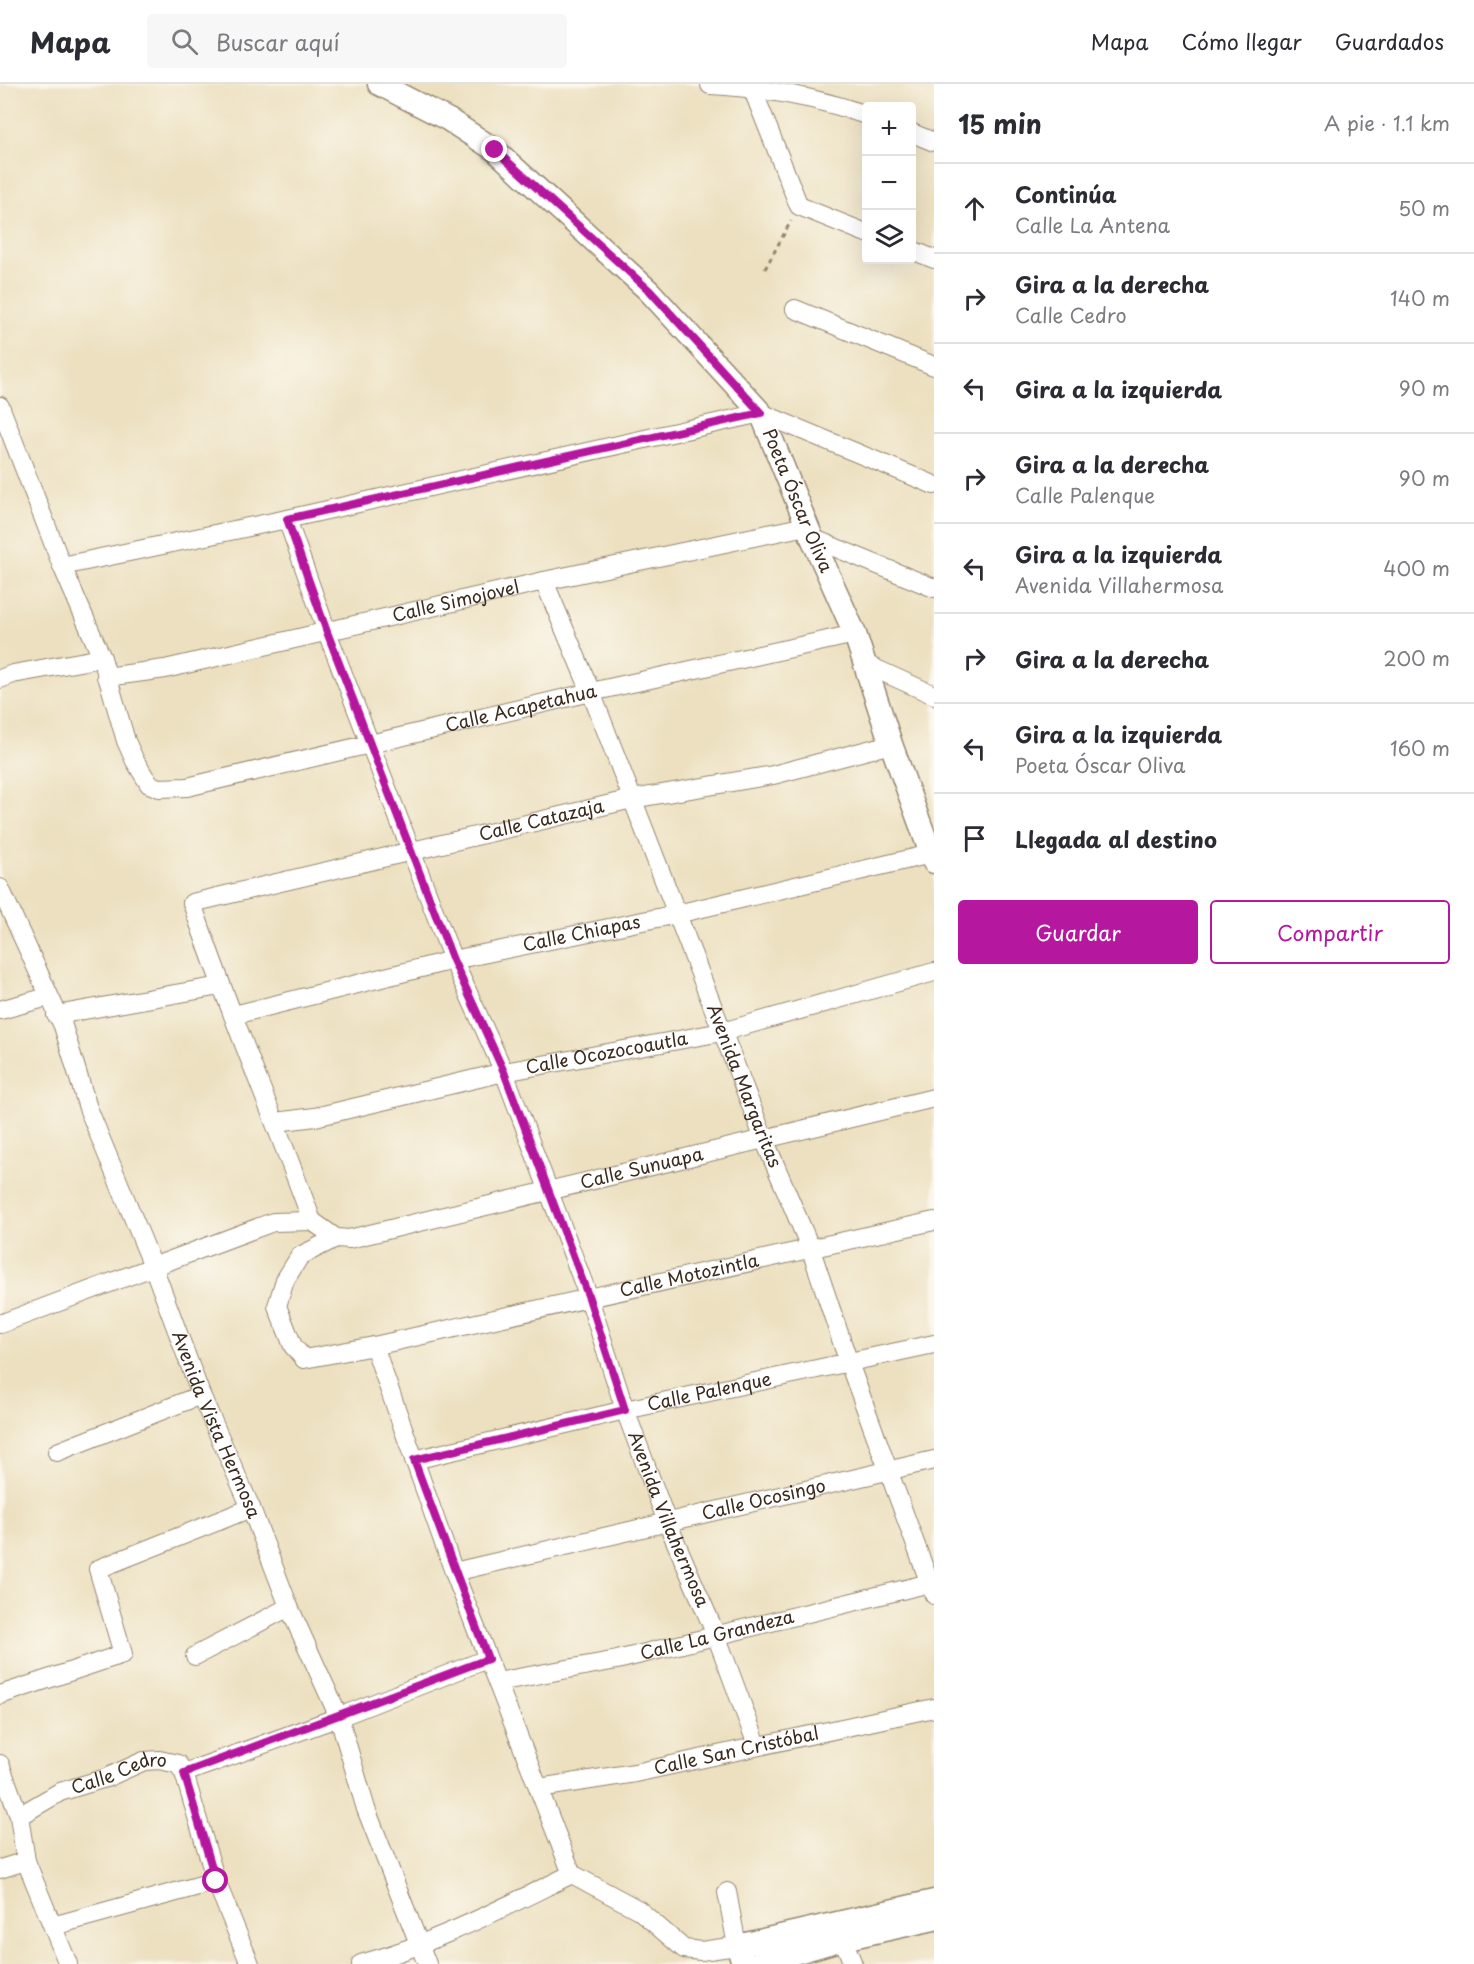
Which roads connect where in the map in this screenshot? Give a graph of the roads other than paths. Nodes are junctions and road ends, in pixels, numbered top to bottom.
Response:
1 (379, 84) edge
2 (710, 85) edge
3 (752, 88) junction
4 (862, 113) edge
5 (916, 135) edge
6 (934, 142) edge
7 (862, 231) edge
8 (916, 252) edge
9 (934, 259) edge
10 (795, 309) dead end
11 (934, 366) edge
12 (761, 413) junction
13 (1, 414) edge
14 (934, 485) edge
15 (287, 519) junction
16 (809, 532) junction
17 (62, 566) junction
18 (544, 581) junction
19 (934, 588) edge
20 (327, 632) junction
21 (855, 634) junction
22 (102, 658) junction
23 (865, 664) junction
24 (106, 677) junction
25 (0, 679) edge
26 (591, 692) junction
27 (934, 695) edge
28 (371, 743) junction
29 (891, 744) junction
30 (632, 799) junction
31 (411, 850) junction
32 (932, 858) edge
33 (0, 888) edge
34 (676, 914) junction
35 (453, 960) junction
36 (934, 972) edge
37 (220, 986) junction
38 (48, 998) junction
39 (0, 1010) edge
40 (56, 1015) junction
41 (234, 1015) junction
42 (722, 1032) junction
43 (504, 1072) junction
44 (934, 1098) edge
45 (276, 1122) junction
46 (764, 1139) junction
47 (547, 1192) junction
48 (312, 1221) junction
49 (934, 1221) edge
50 (343, 1238) junction
51 (810, 1246) junction
52 (153, 1266) junction
53 (589, 1298) junction
54 (0, 1324) edge
55 (934, 1344) edge
56 (374, 1346) junction
57 (849, 1363) junction
58 (201, 1395) junction
59 (625, 1410) junction
60 (57, 1452) dead end
61 (414, 1460) junction
62 (934, 1460) edge
63 (890, 1470) junction
64 (251, 1508) junction
65 (668, 1522) junction
66 (454, 1572) junction
67 (933, 1587) edge
68 (289, 1607) junction
69 (716, 1635) junction
70 (195, 1656) dead end
71 (488, 1659) junction
72 (497, 1682) junction
73 (0, 1695) edge
74 (934, 1708) edge
75 (339, 1717) junction
76 (757, 1745) junction
77 (0, 1764) edge
78 (184, 1773) junction
79 (539, 1788) junction
80 (19, 1816) junction
81 (26, 1861) junction
82 (0, 1869) edge
83 (572, 1874) junction
84 (216, 1881) junction
85 (727, 1892) dead end
86 (934, 1901) edge
87 (934, 1919) edge
88 (52, 1926) junction
89 (843, 1939) junction
90 (418, 1944) junction
91 (741, 1955) edge
92 (68, 1964) edge
93 (250, 1964) edge
94 (361, 1964) edge
95 (427, 1964) edge
96 (756, 1964) edge
97 (853, 1964) edge

1 - 12 street, Poeta Óscar Oliva
2 - 3 street
3 - 4 street
3 - 7 street
5 - 6 street
8 - 9 street
10 - 11 street
12 - 14 street
12 - 15 street
12 - 16 street, Poeta Óscar Oliva
13 - 17 street
15 - 17 street
15 - 20 street, Avenida Villahermosa
16 - 18 street, Calle Simojovel
16 - 19 street
16 - 21 street, Poeta Óscar Oliva
17 - 22 street
18 - 20 street, Calle Simojovel
18 - 26 street, Avenida Margaritas
20 - 24 street, Calle Simojovel
20 - 28 street, Avenida Villahermosa
21 - 23 street, Poeta Óscar Oliva
21 - 26 street, Calle Acapetahua
22 - 24 street
22 - 25 street
23 - 27 street
23 - 29 street, Poeta Óscar Oliva
24 - 28 street, Calle Acapetahua
26 - 28 street, Calle Acapetahua
26 - 30 street, Avenida Margaritas
28 - 31 street, Avenida Villahermosa
29 - 30 street, Calle Catazaja
29 - 32 street, Poeta Óscar Oliva
30 - 31 street, Calle Catazaja
30 - 34 street, Avenida Margaritas
31 - 35 street, Avenida Villahermosa
31 - 37 street, Calle Catazaja
32 - 34 street, Calle Chiapas
33 - 38 street, Avenida Vista Hermosa
34 - 35 street, Calle Chiapas
34 - 42 street, Avenida Margaritas
35 - 41 street, Calle Chiapas
35 - 43 street, Avenida Villahermosa
36 - 42 street, Calle Ocozocoautla
37 - 40 street
37 - 41 street
38 - 39 street
38 - 40 street, Avenida Vista Hermosa
40 - 52 street, Avenida Vista Hermosa
41 - 45 street
42 - 43 street, Calle Ocozocoautla
42 - 46 street, Avenida Margaritas
43 - 45 street, Calle Ocozocoautla
43 - 47 street, Avenida Villahermosa
44 - 46 street, Calle Sunuapa
45 - 48 street
46 - 47 street, Calle Sunuapa
46 - 51 street, Avenida Margaritas
47 - 50 street, Calle Sunuapa
47 - 53 street, Avenida Villahermosa
48 - 50 street
48 - 52 street
49 - 51 street, Calle Motozintla
50 - 56 street, Calle Sunuapa
51 - 53 street, Calle Motozintla
51 - 57 street, Avenida Margaritas
52 - 54 street
52 - 58 street, Avenida Vista Hermosa
53 - 56 street, Calle Motozintla
53 - 59 street, Avenida Villahermosa
55 - 57 street, Calle Palenque
56 - 61 street
57 - 59 street, Calle Palenque
57 - 63 street, Avenida Margaritas
58 - 60 street
58 - 64 street, Avenida Vista Hermosa
59 - 61 street, Calle Palenque
59 - 65 street, Avenida Villahermosa
61 - 66 street
62 - 63 street, Calle Ocosingo
63 - 65 street, Calle Ocosingo
63 - 67 street, Avenida Margaritas
64 - 68 street, Avenida Vista Hermosa
64 - 73 street
65 - 66 street, Calle Ocosingo
65 - 69 street, Avenida Villahermosa
66 - 71 street
67 - 69 street, Calle La Grandeza
68 - 70 street
68 - 75 street, Avenida Vista Hermosa
69 - 72 street, Calle La Grandeza
69 - 76 street, Avenida Villahermosa
71 - 72 street
71 - 75 street, Calle Cedro
72 - 79 street
74 - 76 street, Calle San Cristóbal
75 - 78 street, Calle Cedro
75 - 90 street, Avenida Vista Hermosa
76 - 79 street, Calle San Cristóbal
77 - 80 street
78 - 80 street, Calle Cedro
78 - 84 street
79 - 83 street
80 - 81 street
81 - 82 street
81 - 88 street
83 - 90 street
83 - 91 street
84 - 88 street
84 - 93 street
85 - 91 street
86 - 91 street
87 - 89 street
88 - 92 street
89 - 96 street
89 - 97 street
90 - 94 street
90 - 95 street, Avenida Vista Hermosa

